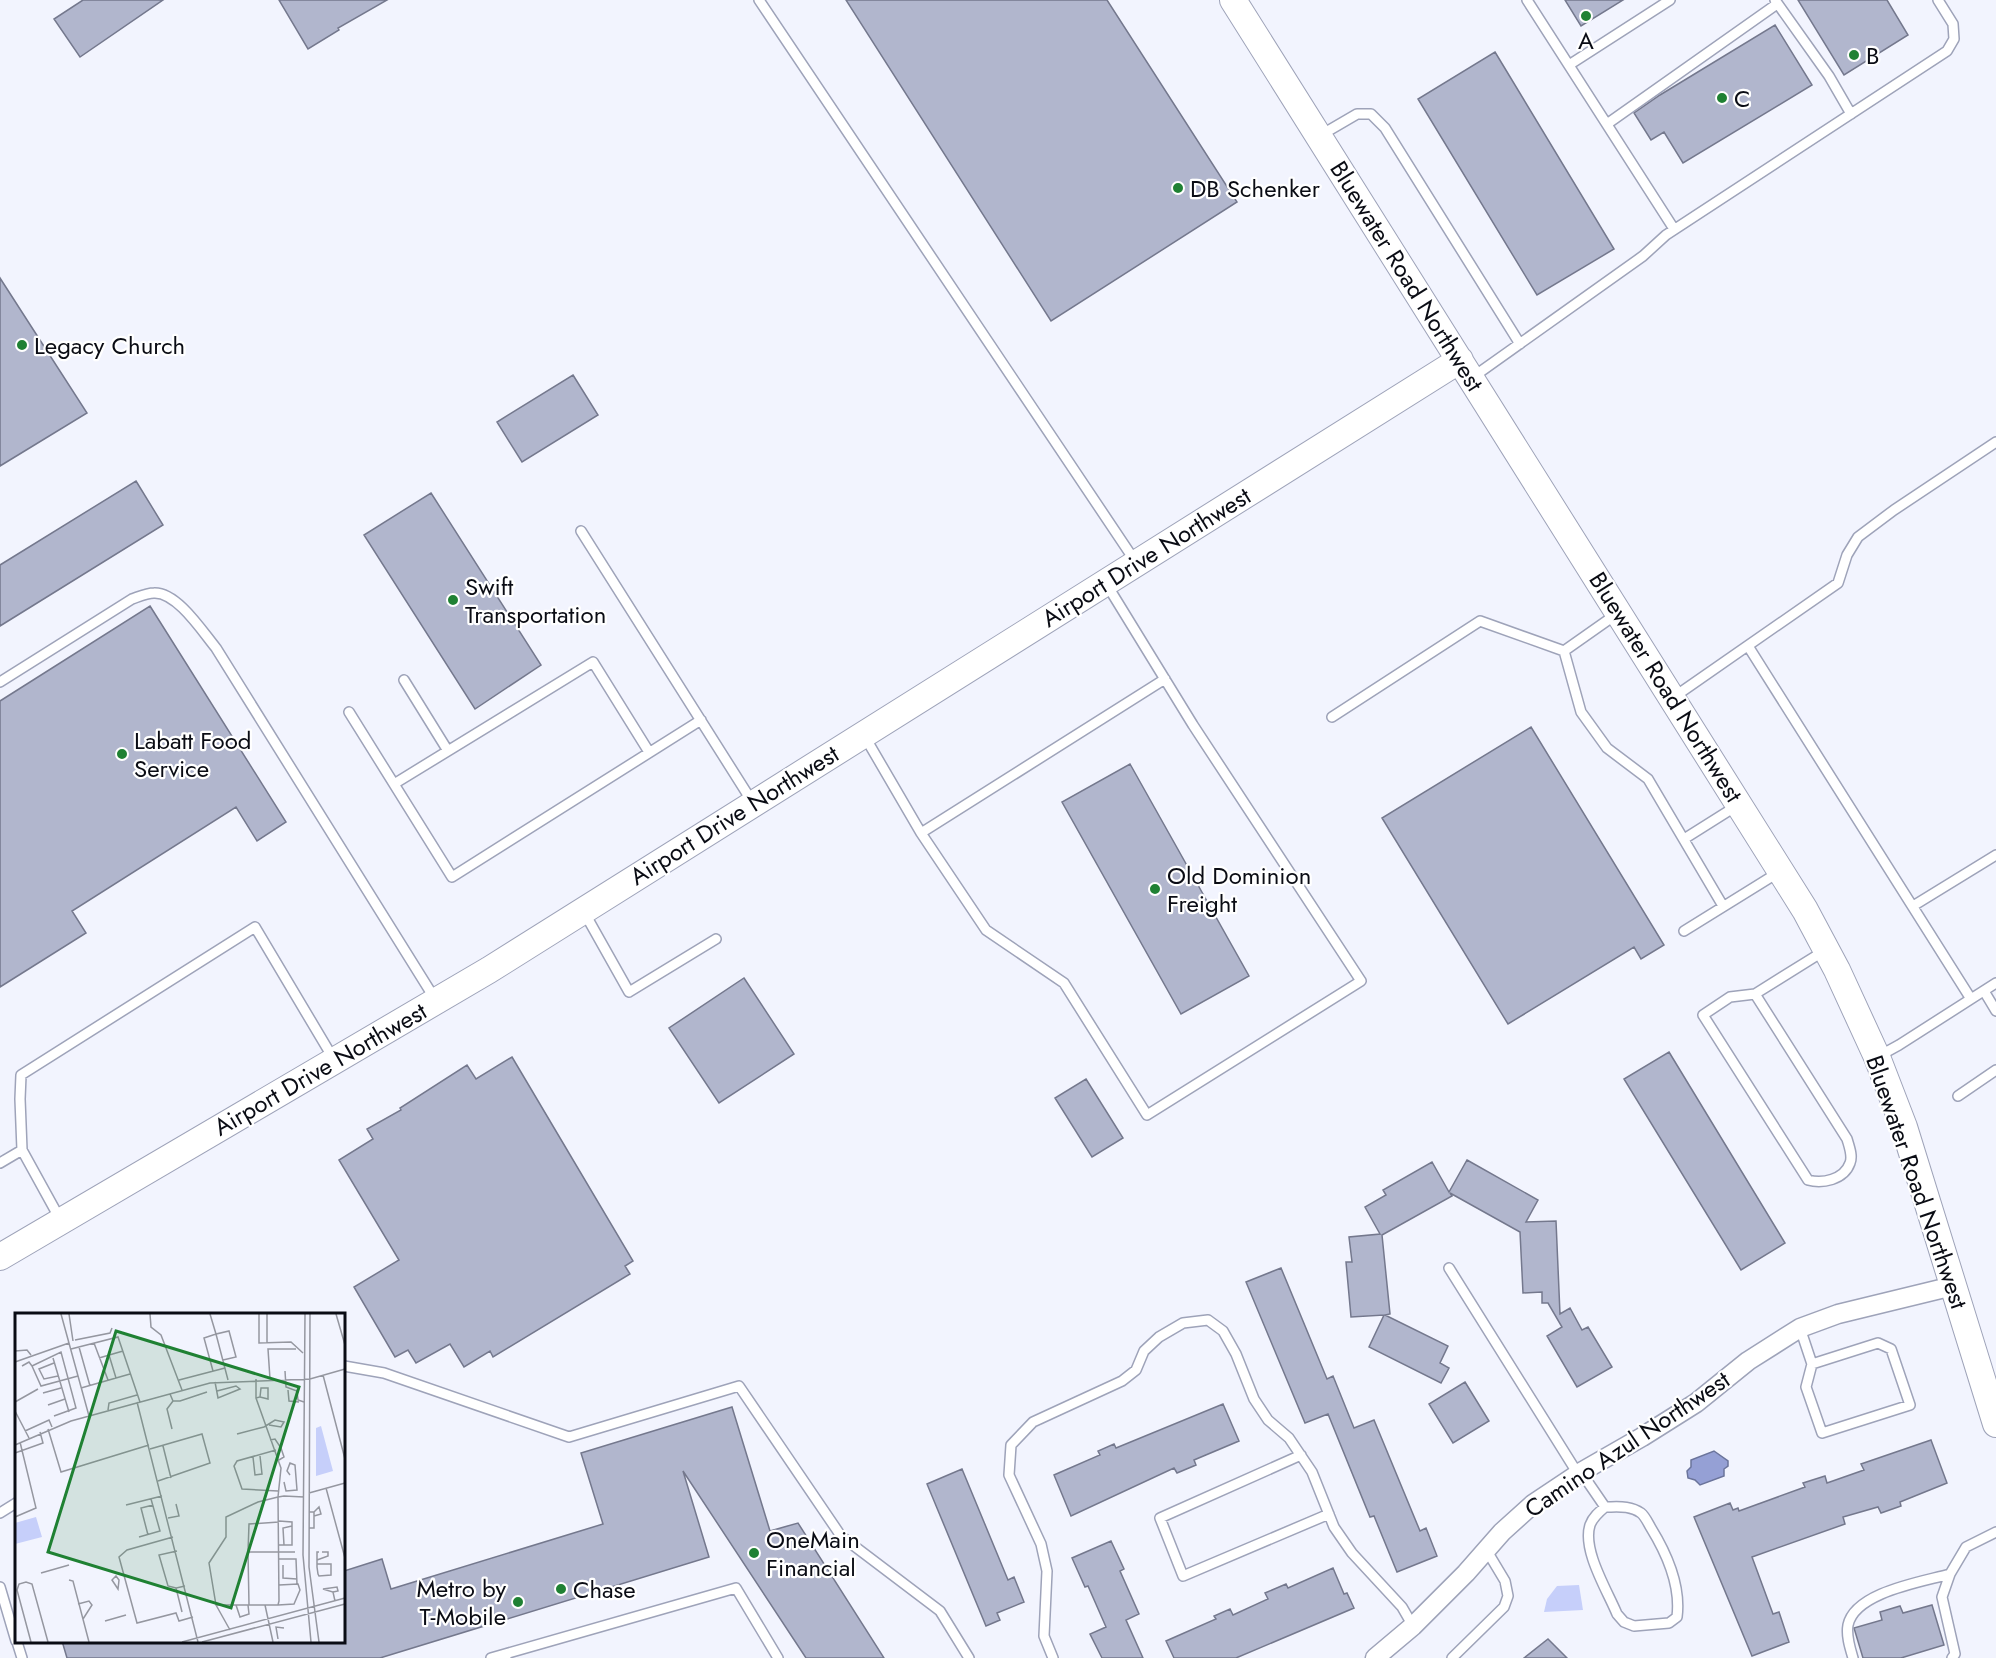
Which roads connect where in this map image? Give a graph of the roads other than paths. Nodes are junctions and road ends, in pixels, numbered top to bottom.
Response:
1 (759, 0) edge
2 (1233, 0) edge
3 (1527, 0) edge
4 (1670, 0) edge
5 (1938, 0) edge
6 (1776, 2) edge
7 (1569, 66) junction
8 (1851, 114) junction
9 (1606, 124) junction
10 (1319, 136) junction
11 (1674, 229) junction
12 (1520, 344) junction
13 (1466, 369) junction
14 (1996, 442) edge
15 (581, 531) dead end
16 (1136, 563) junction
17 (1105, 583) junction
18 (1618, 613) junction
19 (1748, 646) junction
20 (1564, 651) junction
21 (1165, 679) junction
22 (404, 680) dead end
23 (0, 682) edge
24 (1672, 699) junction
25 (349, 712) dead end
26 (1332, 717) dead end
27 (701, 720) junction
28 (863, 735) junction
29 (448, 751) junction
30 (650, 752) junction
31 (394, 784) junction
32 (754, 803) junction
33 (1740, 804) junction
34 (921, 833) junction
35 (1684, 839) junction
36 (1996, 855) edge
37 (1781, 870) junction
38 (1723, 906) junction
39 (1913, 906) junction
40 (583, 910) junction
41 (1684, 931) dead end
42 (716, 939) dead end
43 (1826, 949) junction
44 (1996, 983) edge
45 (1984, 991) junction
46 (1755, 994) junction
47 (1971, 999) junction
48 (436, 1001) junction
49 (1996, 1011) edge
50 (1877, 1057) junction
51 (335, 1060) junction
52 (1996, 1070) edge
53 (1958, 1095) dead end
54 (22, 1150) junction
55 (0, 1163) edge
56 (61, 1221) junction
57 (0, 1257) edge
58 (1449, 1268) dead end
59 (1953, 1286) junction
60 (1800, 1328) junction
61 (1812, 1364) junction
62 (345, 1366) edge
63 (1992, 1396) edge
64 (1996, 1424) edge
65 (1301, 1455) junction
66 (1579, 1473) junction
67 (15, 1504) edge
68 (1605, 1507) junction
69 (0, 1513) edge
70 (1329, 1514) junction
71 (1996, 1532) edge
72 (1487, 1551) junction
73 (1950, 1574) junction
74 (0, 1587) edge
75 (1413, 1626) junction
76 (15, 1635) edge
77 (18, 1643) edge
78 (505, 1656) edge
79 (22, 1658) edge
80 (491, 1658) edge
81 (778, 1658) edge
82 (969, 1658) edge
83 (1053, 1658) edge
84 (1375, 1658) edge
85 (1452, 1658) edge
86 (1853, 1658) edge
87 (1952, 1658) edge

1 - 16 lane
2 - 10 street, Bluewater Road Northwest
3 - 7 lane
4 - 7 lane
5 - 8 lane
6 - 8 lane
6 - 9 lane
7 - 9 lane
8 - 11 lane
9 - 11 lane
10 - 12 lane
10 - 13 street, Bluewater Road Northwest
11 - 12 lane
12 - 13 lane
13 - 16 street, Airport Drive Northwest
13 - 18 street, Bluewater Road Northwest
14 - 19 lane
15 - 27 lane
16 - 17 street, Airport Drive Northwest
17 - 21 lane
17 - 28 street, Airport Drive Northwest
18 - 20 lane
18 - 24 street, Bluewater Road Northwest
19 - 24 lane
19 - 39 lane
20 - 26 lane
20 - 35 lane
21 - 34 lane
21 - 34 lane
22 - 29 lane
23 - 48 lane
24 - 33 street, Bluewater Road Northwest
25 - 31 lane
27 - 30 lane
27 - 32 lane
28 - 32 street, Airport Drive Northwest
28 - 34 lane
29 - 30 lane
29 - 31 lane
30 - 31 lane
32 - 40 street, Airport Drive Northwest
33 - 35 lane
33 - 37 street, Bluewater Road Northwest
35 - 38 lane
36 - 39 lane
37 - 38 lane
37 - 43 street, Bluewater Road Northwest
38 - 41 lane
39 - 47 lane
40 - 42 lane
40 - 48 street, Airport Drive Northwest
43 - 46 lane
43 - 50 street, Bluewater Road Northwest
44 - 45 lane
45 - 47 lane
45 - 49 lane
46 - 46 lane
47 - 50 lane
48 - 51 street, Airport Drive Northwest
50 - 59 street, Bluewater Road Northwest
51 - 54 lane
51 - 56 street, Airport Drive Northwest
52 - 53 lane
54 - 55 lane
54 - 56 lane
56 - 57 street, Airport Drive Northwest
58 - 66 lane
59 - 60 street, Camino Azul Northwest
59 - 63 street, Bluewater Road Northwest
60 - 61 lane
60 - 66 street, Camino Azul Northwest
61 - 61 lane
62 - 82 lane
63 - 64 street, Bluewater Road Northwest
65 - 70 lane
65 - 70 lane
65 - 83 lane
66 - 68 lane
66 - 72 street, Camino Azul Northwest
67 - 69 lane
68 - 68 lane
70 - 75 lane
71 - 73 lane
72 - 75 street, Camino Azul Northwest
72 - 85 lane
73 - 86 lane
73 - 87 lane
74 - 76 lane
75 - 84 street, Camino Azul Northwest
77 - 79 lane
78 - 80 lane
78 - 81 lane

